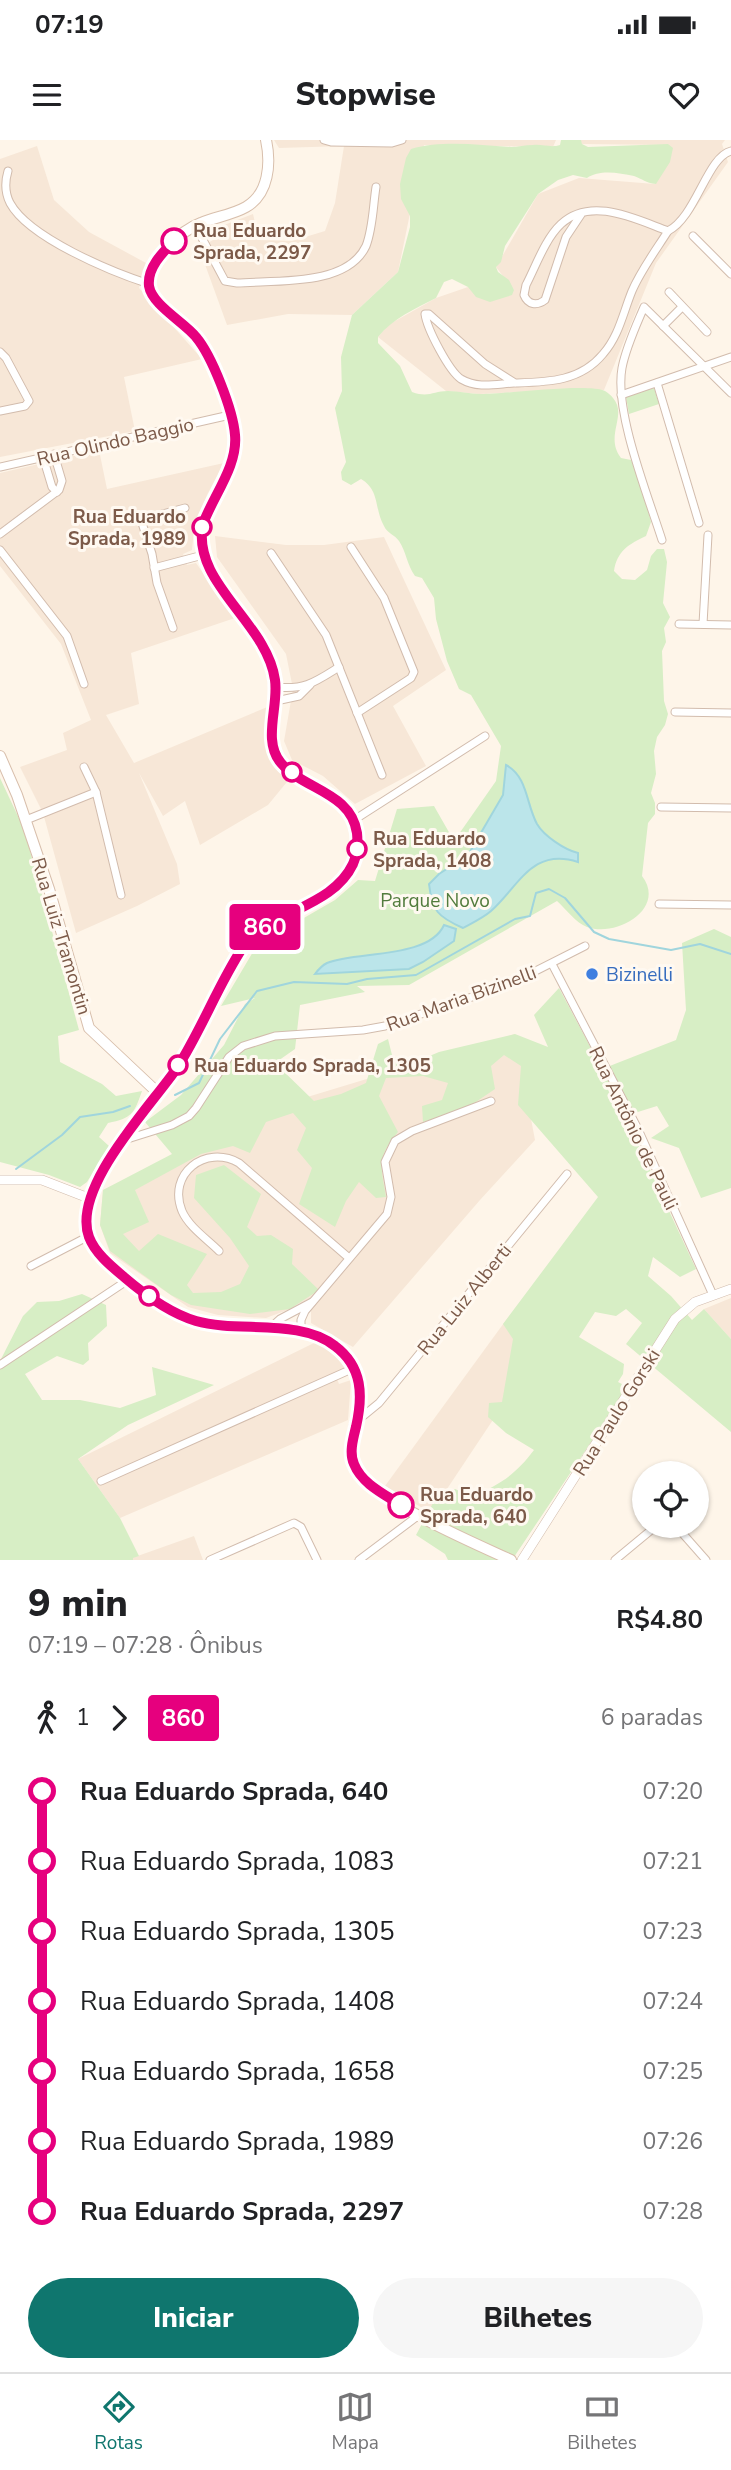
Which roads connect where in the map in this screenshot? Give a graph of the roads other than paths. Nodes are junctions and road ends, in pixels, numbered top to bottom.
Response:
1 (266, 140) edge
2 (324, 140) edge
3 (402, 140) edge
4 (731, 151) edge
5 (8, 171) dead end
6 (376, 187) dead end
7 (582, 213) junction
8 (198, 224) junction
9 (668, 230) junction
10 (693, 236) dead end
11 (731, 274) edge
12 (149, 284) junction
13 (669, 292) dead end
14 (682, 307) junction
15 (663, 326) junction
16 (707, 332) dead end
17 (0, 352) edge
18 (731, 357) edge
19 (704, 366) junction
20 (515, 383) junction
21 (657, 383) junction
22 (731, 393) edge
23 (621, 395) junction
24 (0, 411) edge
25 (230, 415) junction
26 (54, 454) junction
27 (43, 457) junction
28 (0, 467) edge
29 (57, 492) junction
30 (185, 508) dead end
31 (699, 523) dead end
32 (0, 534) edge
33 (708, 535) dead end
34 (662, 540) dead end
35 (351, 547) dead end
36 (0, 550) edge
37 (202, 553) junction
38 (271, 553) dead end
39 (154, 568) junction
40 (679, 624) dead end
41 (703, 624) junction
42 (731, 625) edge
43 (173, 628) dead end
44 (339, 667) junction
45 (84, 684) dead end
46 (310, 684) junction
47 (276, 687) junction
48 (276, 701) junction
49 (674, 712) dead end
50 (357, 713) junction
51 (731, 713) edge
52 (485, 736) dead end
53 (0, 756) edge
54 (84, 767) dead end
55 (382, 775) dead end
56 (96, 792) junction
57 (661, 807) dead end
58 (731, 808) edge
59 (26, 820) junction
60 (354, 820) junction
61 (121, 895) dead end
62 (659, 904) dead end
63 (731, 905) edge
64 (585, 946) dead end
65 (552, 964) junction
66 (158, 1093) junction
67 (491, 1101) dead end
68 (121, 1142) junction
69 (567, 1174) dead end
70 (0, 1180) edge
71 (91, 1199) junction
72 (89, 1236) junction
73 (219, 1251) dead end
74 (349, 1258) junction
75 (31, 1266) dead end
76 (128, 1280) junction
77 (731, 1289) edge
78 (712, 1295) junction
79 (312, 1301) junction
80 (269, 1329) junction
81 (301, 1332) junction
82 (0, 1365) edge
83 (354, 1368) junction
84 (357, 1421) junction
85 (101, 1481) dead end
86 (419, 1515) junction
87 (642, 1538) edge
88 (687, 1538) edge
89 (210, 1560) edge
90 (317, 1560) edge
91 (359, 1560) edge
92 (510, 1560) edge
93 (522, 1560) edge
94 (615, 1560) edge
95 (706, 1560) edge

1 - 8 main road
2 - 3 street
4 - 9 street
5 - 12 street
6 - 8 street
7 - 7 street
7 - 9 street
8 - 12 main road
9 - 20 street
10 - 11 street
12 - 25 main road
13 - 14 street
14 - 15 street
14 - 16 street
15 - 19 street
15 - 23 street
17 - 24 street
18 - 19 street
19 - 21 street
19 - 22 street
20 - 20 street
21 - 23 street
21 - 31 street
23 - 34 street
25 - 26 street, Rua Olindo Baggio
25 - 37 main road
26 - 27 street, Rua Olindo Baggio
26 - 29 street
27 - 28 street, Rua Olindo Baggio
27 - 29 street
29 - 32 street
30 - 39 street
33 - 41 street
35 - 50 street
36 - 45 street
37 - 39 street
37 - 47 main road
38 - 44 street
39 - 43 street
40 - 41 street
41 - 42 street
44 - 46 street
44 - 50 street
46 - 47 street
46 - 48 street
47 - 48 main road
48 - 60 main road
49 - 51 street
50 - 55 street
52 - 60 street
53 - 59 main road, Rua Luiz Tramontin
54 - 56 street
56 - 59 street
56 - 61 street
57 - 58 street
59 - 66 main road, Rua Luiz Tramontin
60 - 66 main road
62 - 63 street
64 - 65 street, Rua Maria Bizinelli
65 - 68 street, Rua Maria Bizinelli
65 - 78 street, Rua Antônio de Pauli
66 - 68 main road
67 - 74 street
68 - 71 main road
69 - 84 street, Rua Luiz Alberti
70 - 71 street
71 - 72 main road
72 - 75 street
72 - 76 main road
73 - 74 street
74 - 79 street
76 - 80 main road
76 - 82 street
77 - 78 street, Rua Paulo Gorski
78 - 93 street, Rua Paulo Gorski
79 - 80 street
79 - 81 street
80 - 81 main road
81 - 83 main road
83 - 84 main road
83 - 85 street
84 - 86 main road
86 - 91 street
86 - 92 main road
87 - 94 street
88 - 95 street
89 - 90 street

